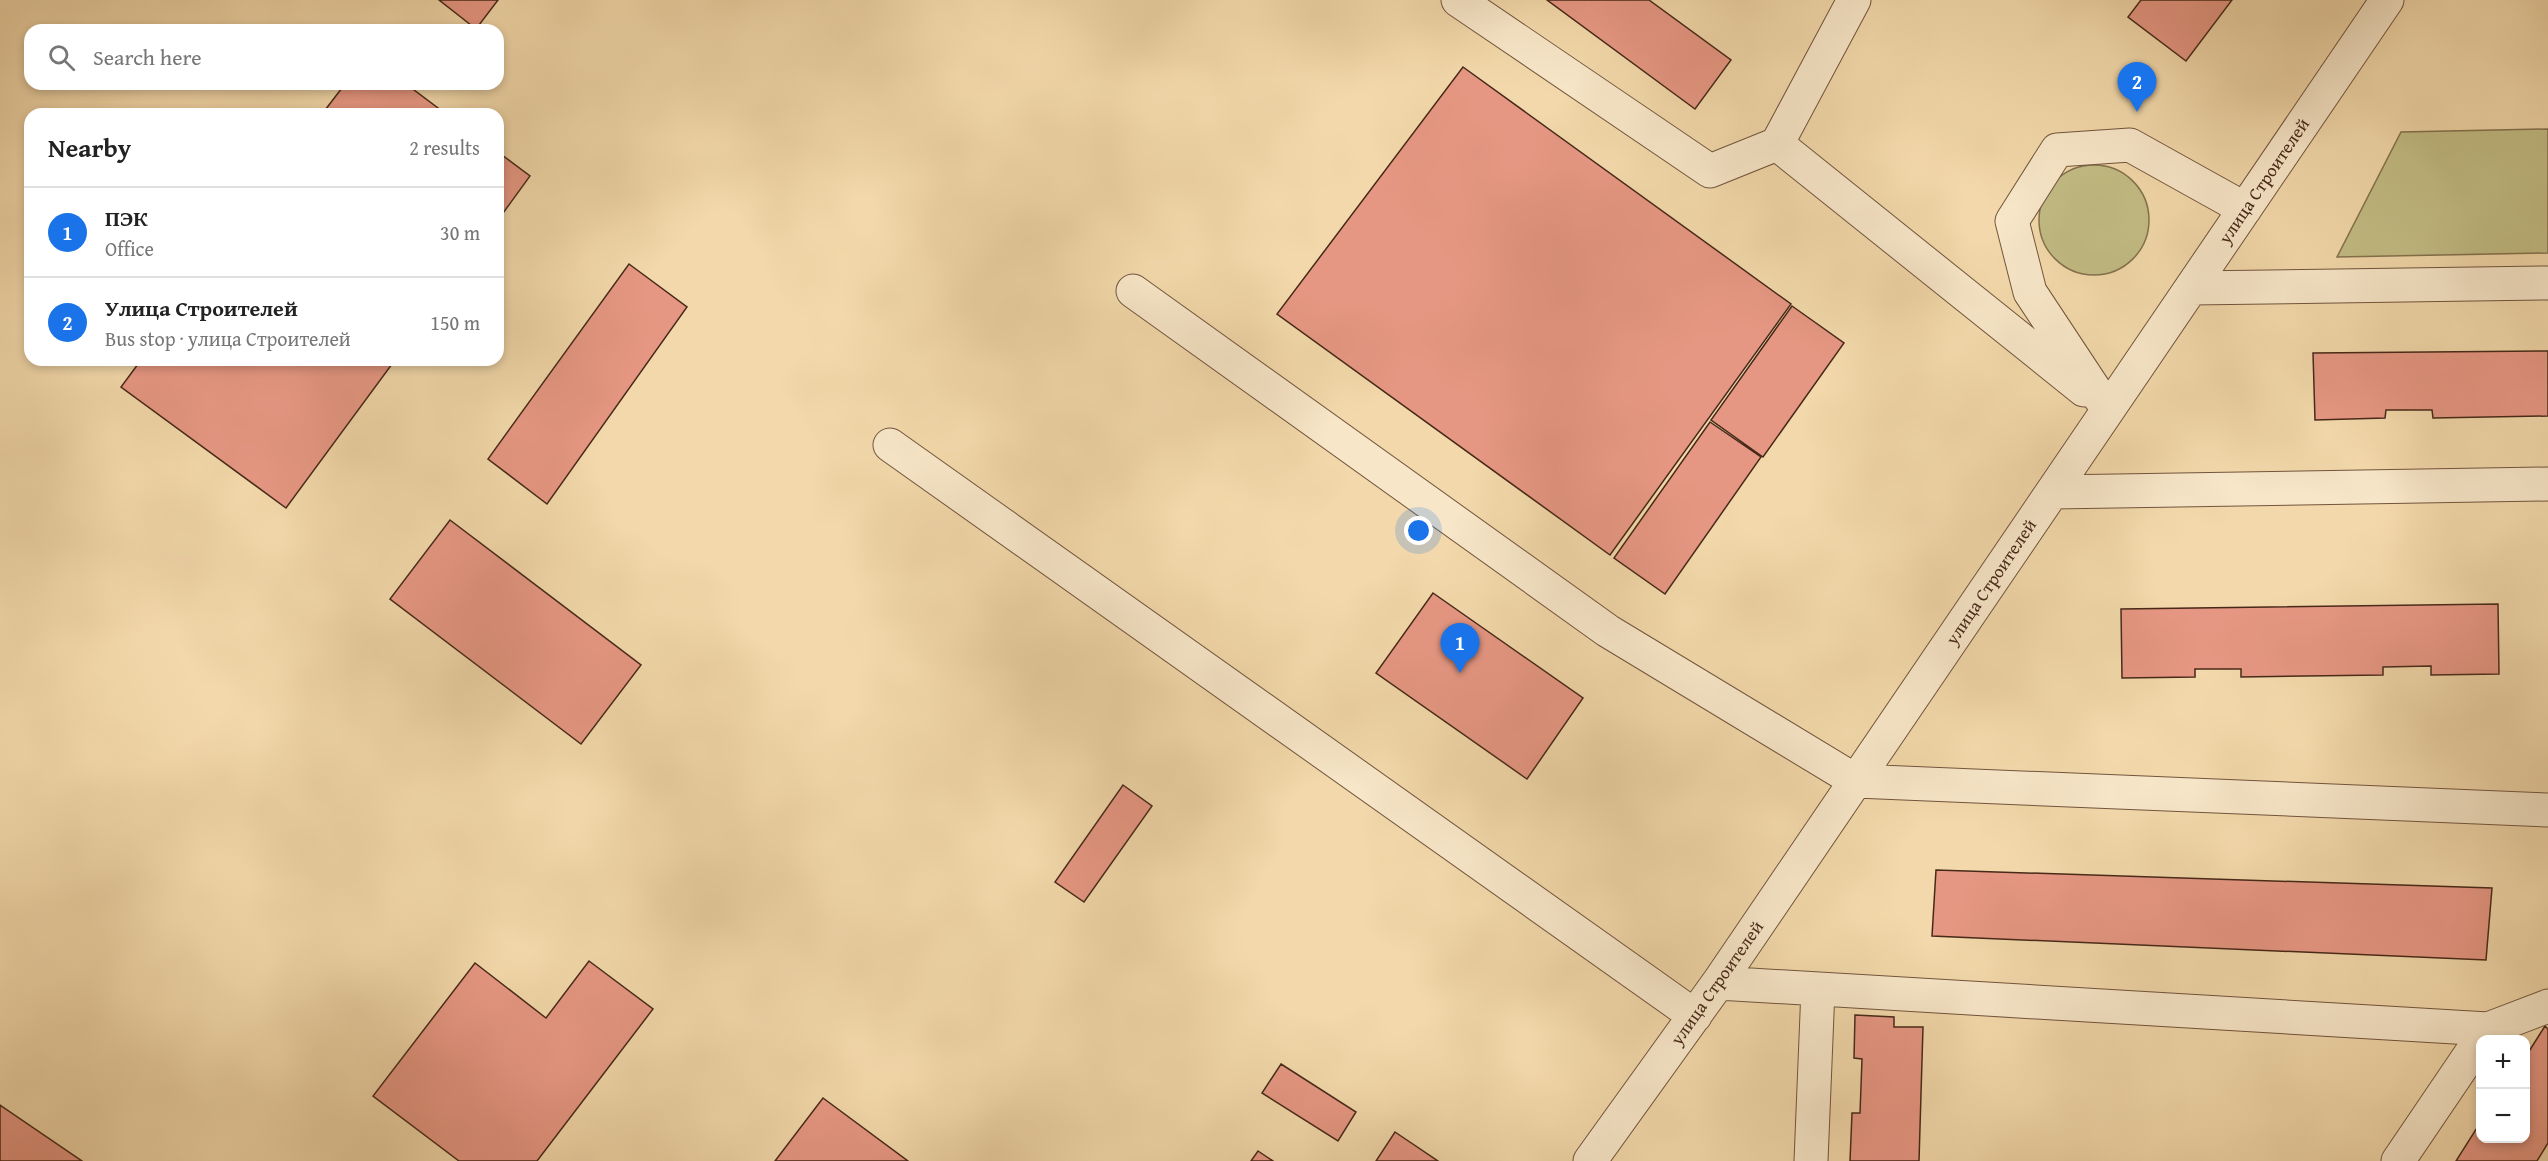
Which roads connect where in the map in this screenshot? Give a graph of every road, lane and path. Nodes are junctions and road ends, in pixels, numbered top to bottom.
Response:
1 (1458, 0) edge
2 (1854, 0) edge
3 (2387, 0) edge
4 (1777, 144) junction
5 (2245, 209) junction
6 (2548, 284) edge
7 (2191, 288) junction
8 (1132, 291) dead end
9 (2108, 410) junction
10 (890, 445) dead end
11 (2548, 484) edge
12 (2053, 492) junction
13 (1856, 781) junction
14 (2548, 810) edge
15 (1718, 983) junction
16 (1818, 990) junction
17 (2548, 1006) edge
18 (1695, 1016) junction
19 (2485, 1035) edge
20 (2476, 1036) edge
21 (2476, 1046) edge
22 (1590, 1161) edge
23 (1811, 1161) edge
24 (2398, 1161) edge

1 - 4 street
2 - 4 street
3 - 5 street, улица Строителей
4 - 9 street
5 - 7 street, улица Строителей
5 - 9 street
6 - 7 street
7 - 9 street, улица Строителей
8 - 13 street
9 - 12 street, улица Строителей
10 - 18 street
11 - 12 street
12 - 13 street, улица Строителей
13 - 14 street
13 - 15 street, улица Строителей
15 - 16 street
15 - 18 street, улица Строителей
16 - 20 street
16 - 23 street
17 - 19 street
18 - 22 street, улица Строителей
21 - 24 street

